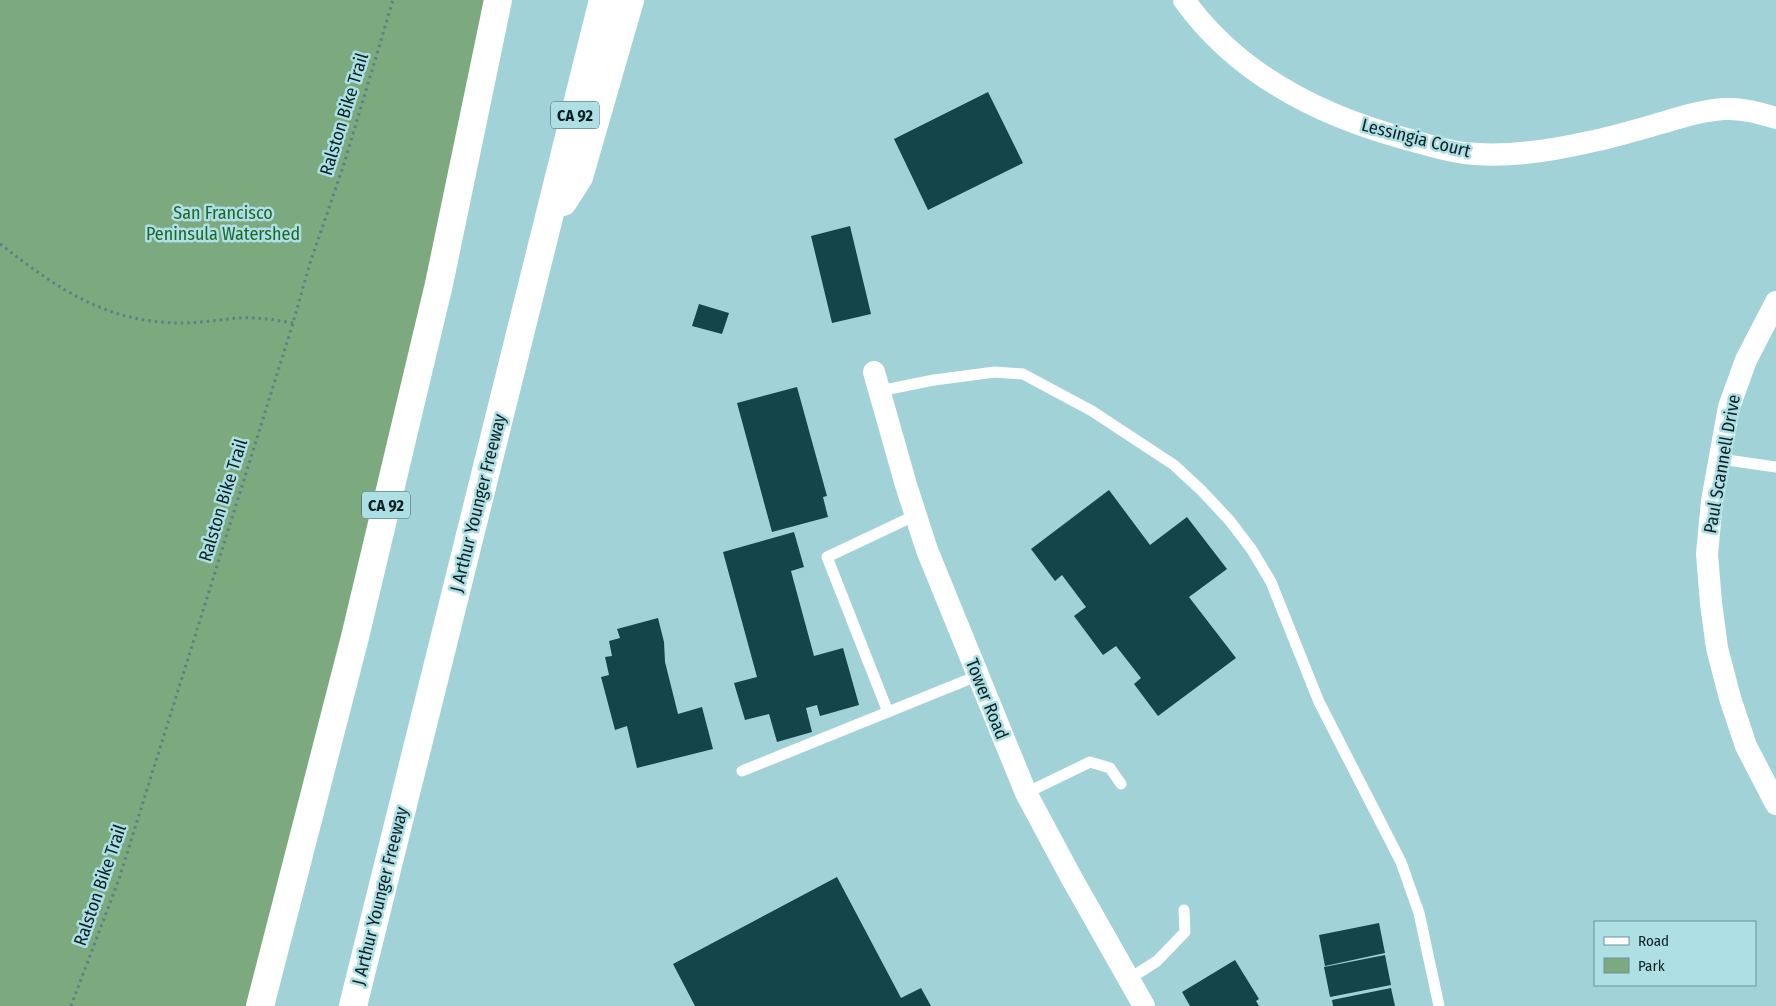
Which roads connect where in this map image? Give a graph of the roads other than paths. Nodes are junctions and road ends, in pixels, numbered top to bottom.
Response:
1 (498, 0) edge
2 (603, 0) edge
3 (630, 0) edge
4 (1184, 0) edge
5 (1776, 118) edge
6 (546, 230) junction
7 (1776, 302) edge
8 (877, 381) joint
9 (1720, 459) junction
10 (1776, 467) edge
11 (916, 515) junction
12 (978, 676) junction
13 (888, 712) junction
14 (742, 771) dead end
15 (1122, 784) dead end
16 (1026, 793) junction
17 (1776, 804) edge
18 (1184, 910) dead end
19 (1129, 979) junction
20 (260, 1006) edge
21 (353, 1006) edge
22 (1144, 1006) edge
23 (1439, 1006) edge

1 - 20 highway, CA 92
2 - 6 highway, J Arthur Younger Freeway / CA 92
3 - 6 highway
4 - 5 street, Lessingia Court
6 - 21 highway, J Arthur Younger Freeway / CA 92
7 - 9 street, Paul Scannell Drive
8 - 11 street, Tower Road
8 - 23 lane
9 - 10 lane
9 - 17 street, Paul Scannell Drive
11 - 12 street, Tower Road
11 - 13 lane
12 - 13 lane
12 - 16 street, Tower Road
13 - 14 lane
15 - 16 lane
16 - 19 street, Tower Road
18 - 19 lane
19 - 22 street, Tower Road

